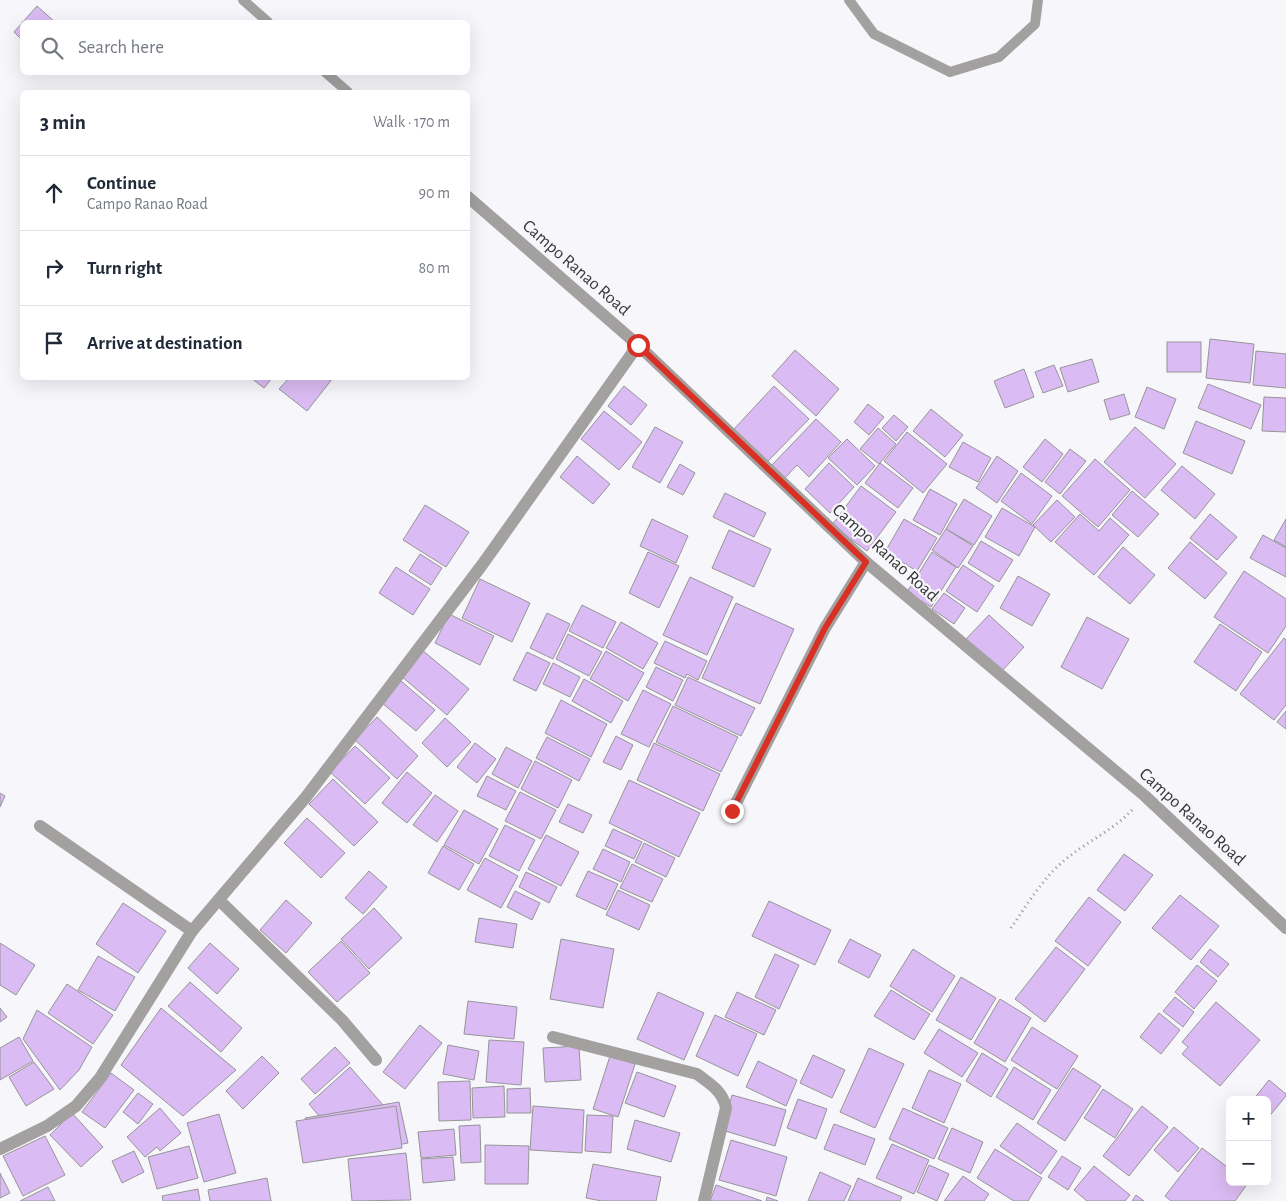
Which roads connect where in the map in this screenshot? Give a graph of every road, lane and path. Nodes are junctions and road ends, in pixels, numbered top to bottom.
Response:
1 (242, 0) edge
2 (849, 0) edge
3 (1038, 0) edge
4 (266, 20) edge
5 (328, 75) edge
6 (346, 90) edge
7 (470, 199) edge
8 (638, 345) junction
9 (866, 562) junction
10 (1145, 796) junction
11 (732, 811) dead end
12 (40, 826) dead end
13 (219, 900) junction
14 (1011, 928) dead end
15 (1286, 928) edge
16 (192, 930) junction
17 (553, 1037) dead end
18 (376, 1060) dead end
19 (0, 1149) edge
20 (704, 1201) edge

1 - 4 lane
2 - 3 lane
5 - 6 lane
7 - 8 street, Campo Ranao Road
8 - 9 street, Campo Ranao Road
8 - 13 street
9 - 10 street, Campo Ranao Road
9 - 11 street
10 - 14 path
10 - 15 street, Campo Ranao Road
12 - 16 street
13 - 16 street
13 - 18 street
16 - 19 street
17 - 20 street

